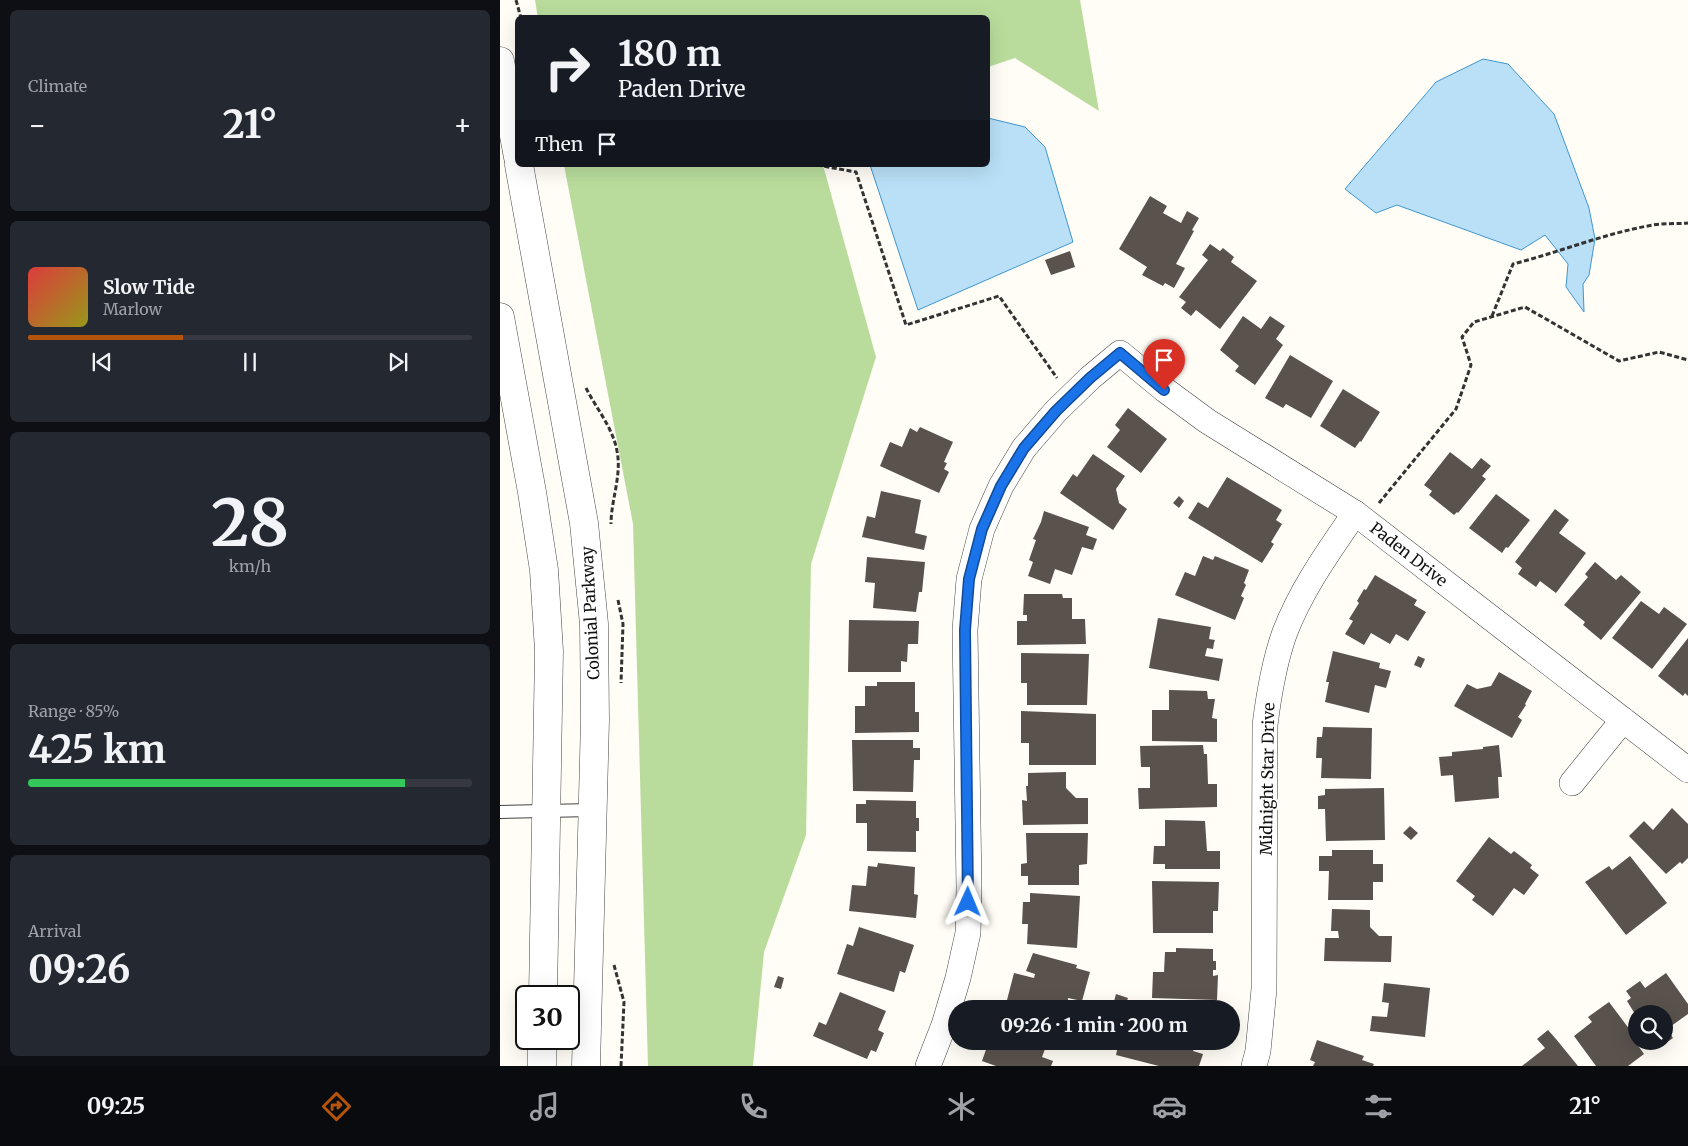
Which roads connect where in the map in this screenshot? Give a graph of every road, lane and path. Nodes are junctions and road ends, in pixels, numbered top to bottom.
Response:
1 (516, 0) edge
2 (520, 15) edge
3 (500, 61) edge
4 (502, 89) edge
5 (515, 144) edge
6 (519, 167) edge
7 (828, 167) edge
8 (1688, 223) edge
9 (500, 317) edge
10 (1492, 317) junction
11 (1688, 360) edge
12 (1070, 397) junction
13 (1360, 517) junction
14 (1623, 720) junction
15 (1688, 770) edge
16 (1572, 784) dead end
17 (546, 810) junction
18 (593, 810) junction
19 (500, 812) edge
20 (543, 985) edge
21 (542, 1050) edge
22 (542, 1066) edge
23 (586, 1066) edge
24 (928, 1066) edge
25 (1254, 1066) edge

1 - 2 path
3 - 4 street
4 - 5 street
6 - 18 street, Colonial Parkway
7 - 12 path
8 - 10 path
9 - 17 street
10 - 11 path
10 - 13 path
12 - 13 street, Paden Drive
12 - 24 street
13 - 14 street, Paden Drive
13 - 25 street, Midnight Star Drive
14 - 15 street, Paden Drive
14 - 16 street
17 - 18 lane
17 - 19 lane
17 - 20 street
18 - 23 street, Colonial Parkway
21 - 22 street

